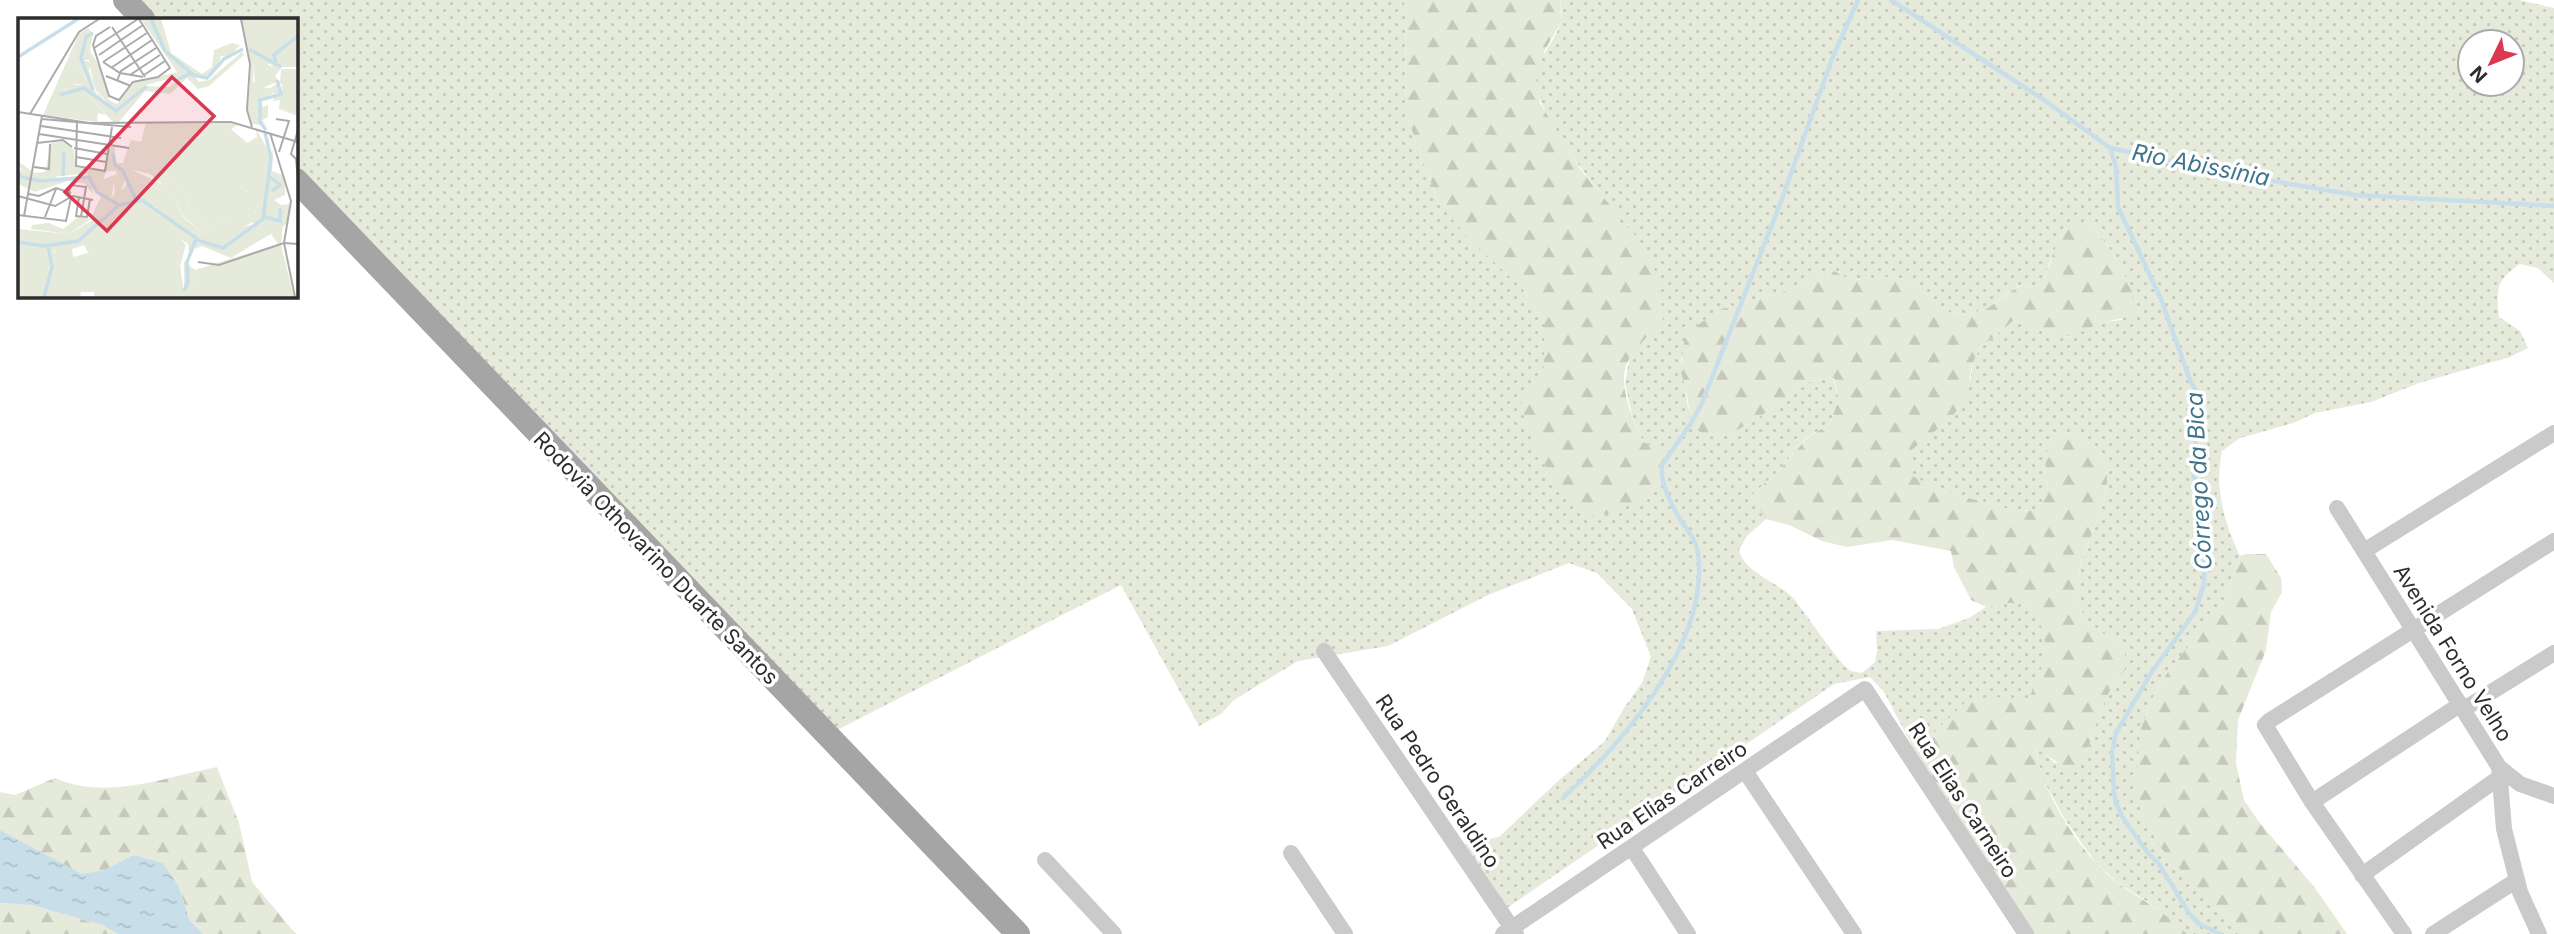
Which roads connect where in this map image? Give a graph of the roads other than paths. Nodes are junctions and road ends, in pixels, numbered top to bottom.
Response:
1 (125, 0) edge
2 (142, 18) edge
3 (298, 182) edge
4 (2554, 433) edge
5 (2337, 508) dead end
6 (2554, 541) edge
7 (2364, 551) junction
8 (2413, 629) junction
9 (1324, 651) dead end
10 (2554, 653) edge
11 (1865, 689) joint
12 (2462, 706) junction
13 (1745, 771) junction
14 (2500, 772) junction
15 (2554, 796) edge
16 (2312, 802) junction
17 (1632, 848) junction
18 (1291, 853) dead end
19 (1045, 860) dead end
20 (2362, 875) junction
21 (2517, 880) junction
22 (1510, 932) edge
23 (1018, 934) edge
24 (1114, 934) edge
25 (1345, 934) edge
26 (1688, 934) edge
27 (1854, 934) edge
28 (2026, 934) edge
29 (2404, 934) edge
30 (2432, 934) edge
31 (2539, 934) edge

1 - 2 main road
3 - 23 main road, Rodovia Othovarino Duarte Santos
4 - 7 street
5 - 7 street, Avenida Forno Velho
6 - 8 street
7 - 8 street, Avenida Forno Velho
8 - 12 street, Avenida Forno Velho
8 - 16 street
9 - 22 street, Rua Pedro Geraldino
10 - 12 street
11 - 13 street, Rua Elias Carreiro
11 - 28 street, Rua Elias Carneiro
12 - 14 street, Avenida Forno Velho
12 - 16 street
13 - 17 street, Rua Elias Carreiro
13 - 27 street
14 - 15 street, Avenida Forno Velho
14 - 20 street
14 - 21 street
16 - 20 street
17 - 22 street, Rua Elias Carreiro
17 - 26 street
18 - 25 street
19 - 24 street
20 - 29 street
21 - 30 street
21 - 31 street

